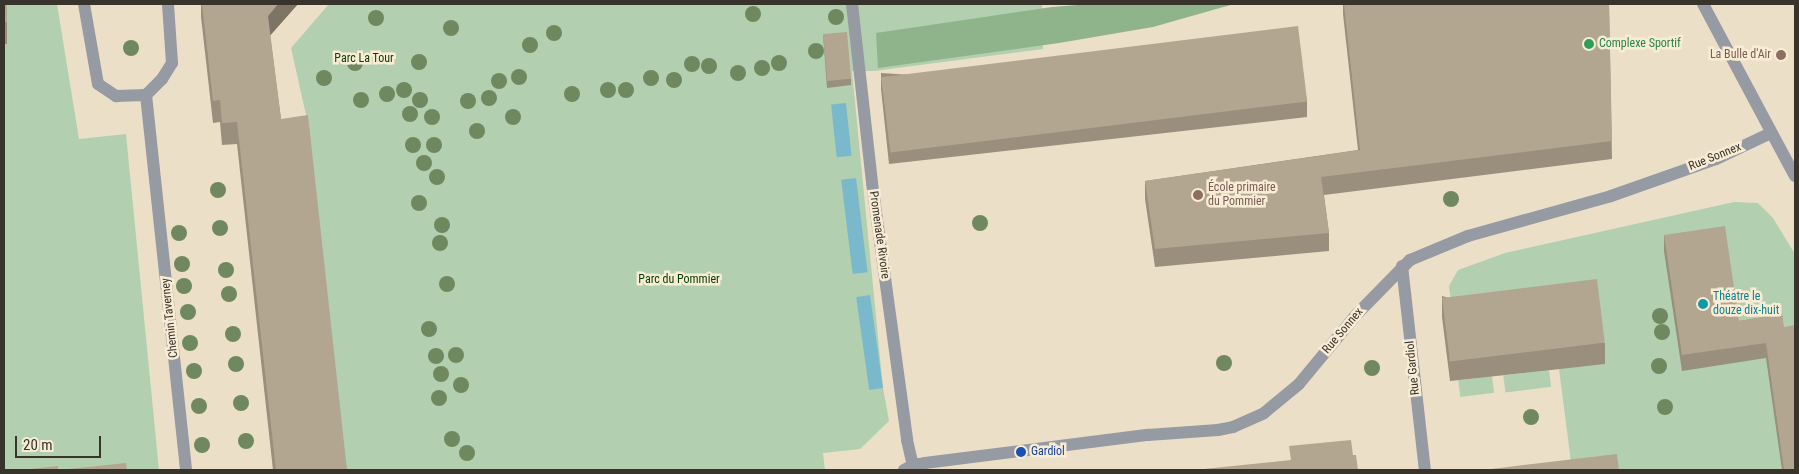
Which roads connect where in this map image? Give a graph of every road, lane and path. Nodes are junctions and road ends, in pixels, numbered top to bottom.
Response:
1 (84, 4) edge
2 (168, 4) edge
3 (852, 4) edge
4 (1703, 4) edge
5 (146, 95) junction
6 (1771, 133) junction
7 (1795, 176) edge
8 (1402, 266) junction
9 (908, 468) edge
10 (186, 470) edge
11 (1425, 470) edge

1 - 5 street
2 - 5 street
3 - 9 street, Promenade Rivoire
4 - 6 street
5 - 10 street, Chemin Taverney
6 - 7 street
6 - 8 street, Rue Sonnex
8 - 9 street, Rue Sonnex
8 - 11 street, Rue Gardiol

